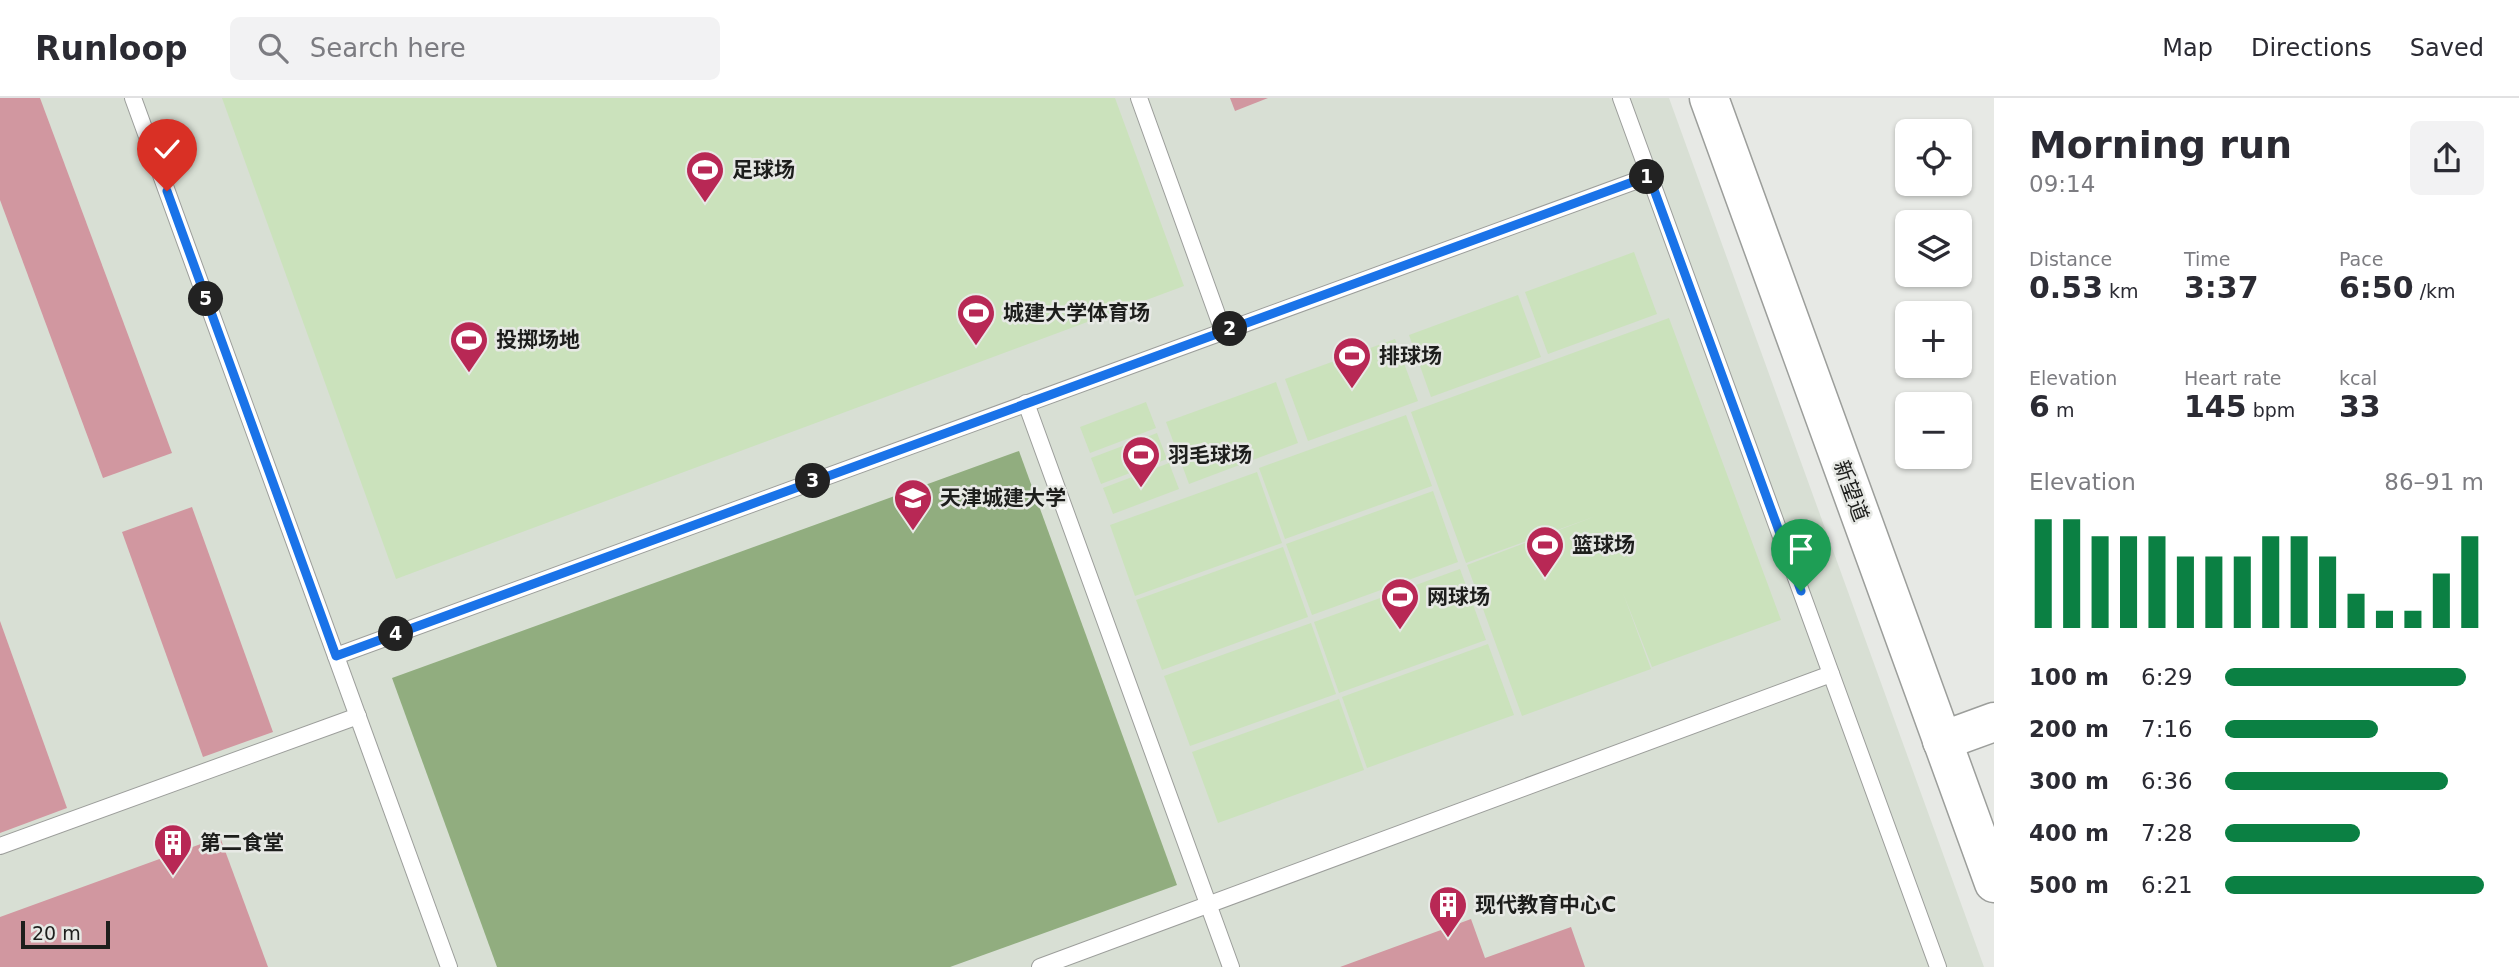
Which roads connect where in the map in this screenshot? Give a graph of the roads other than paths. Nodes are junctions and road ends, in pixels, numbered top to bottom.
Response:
1 (133, 98) edge
2 (1139, 98) edge
3 (1621, 98) edge
4 (1709, 98) edge
5 (1649, 176) junction
6 (1223, 331) junction
7 (1027, 403) junction
8 (336, 656) junction
9 (1831, 674) junction
10 (358, 716) junction
11 (1994, 722) edge
12 (1942, 741) junction
13 (0, 846) edge
14 (1994, 883) edge
15 (1208, 906) junction
16 (449, 967) edge
17 (1040, 967) edge
18 (1231, 967) edge
19 (1938, 967) edge

1 - 8 lane
2 - 6 lane
3 - 5 lane
4 - 12 street, 新望道
5 - 6 lane
5 - 9 lane
6 - 7 lane
7 - 8 lane
7 - 15 lane
8 - 10 lane
9 - 15 lane
9 - 19 lane
10 - 13 lane
10 - 16 lane
11 - 12 street
12 - 14 street, 新望道
15 - 17 lane
15 - 18 lane

